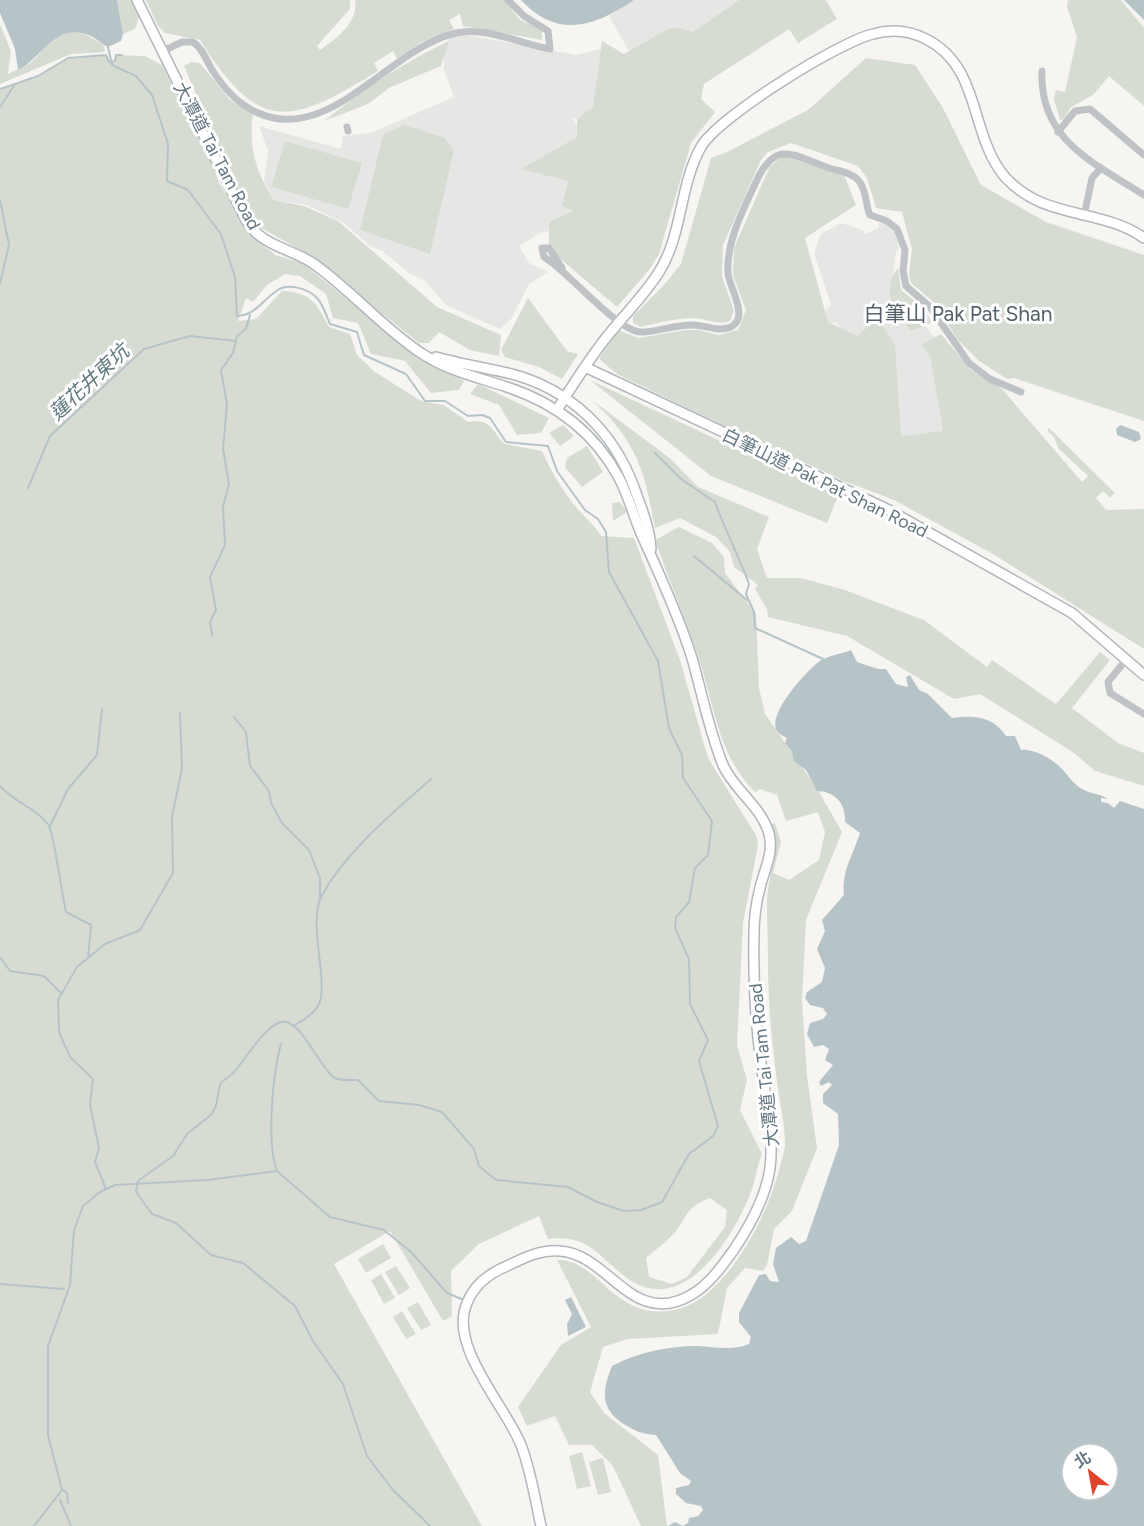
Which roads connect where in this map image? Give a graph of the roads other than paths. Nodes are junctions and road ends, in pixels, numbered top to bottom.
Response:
1 (138, 0) edge
2 (508, 0) edge
3 (163, 51) junction
4 (1042, 72) dead end
5 (1058, 132) junction
6 (1144, 155) edge
7 (1101, 168) junction
8 (1144, 195) edge
9 (1084, 216) junction
10 (1144, 238) edge
11 (562, 268) dead end
12 (622, 319) junction
13 (414, 348) junction
14 (585, 367) junction
15 (1022, 392) dead end
16 (565, 397) junction
17 (557, 410) junction
18 (651, 553) junction
19 (1125, 661) junction
20 (1144, 675) edge
21 (1144, 714) edge
22 (541, 1526) edge

1 - 3 main road, 大潭道 Tai Tam Road
2 - 3 street
3 - 13 main road, 大潭道 Tai Tam Road
4 - 5 street
5 - 6 street
5 - 7 street
7 - 8 street
7 - 9 street
9 - 10 main road
9 - 12 main road
11 - 12 street
12 - 14 main road
12 - 15 street
13 - 16 main road, 大潭道 Tai Tam Road
13 - 17 main road, 大潭道 Tai Tam Road
14 - 16 main road
14 - 19 main road, 白筆山道 Pak Pat Shan Road
16 - 17 main road
16 - 18 main road, 大潭道 Tai Tam Road
17 - 18 main road, 大潭道 Tai Tam Road
18 - 22 main road, 大潭道 Tai Tam Road
19 - 20 main road, 白筆山道 Pak Pat Shan Road
19 - 21 street

